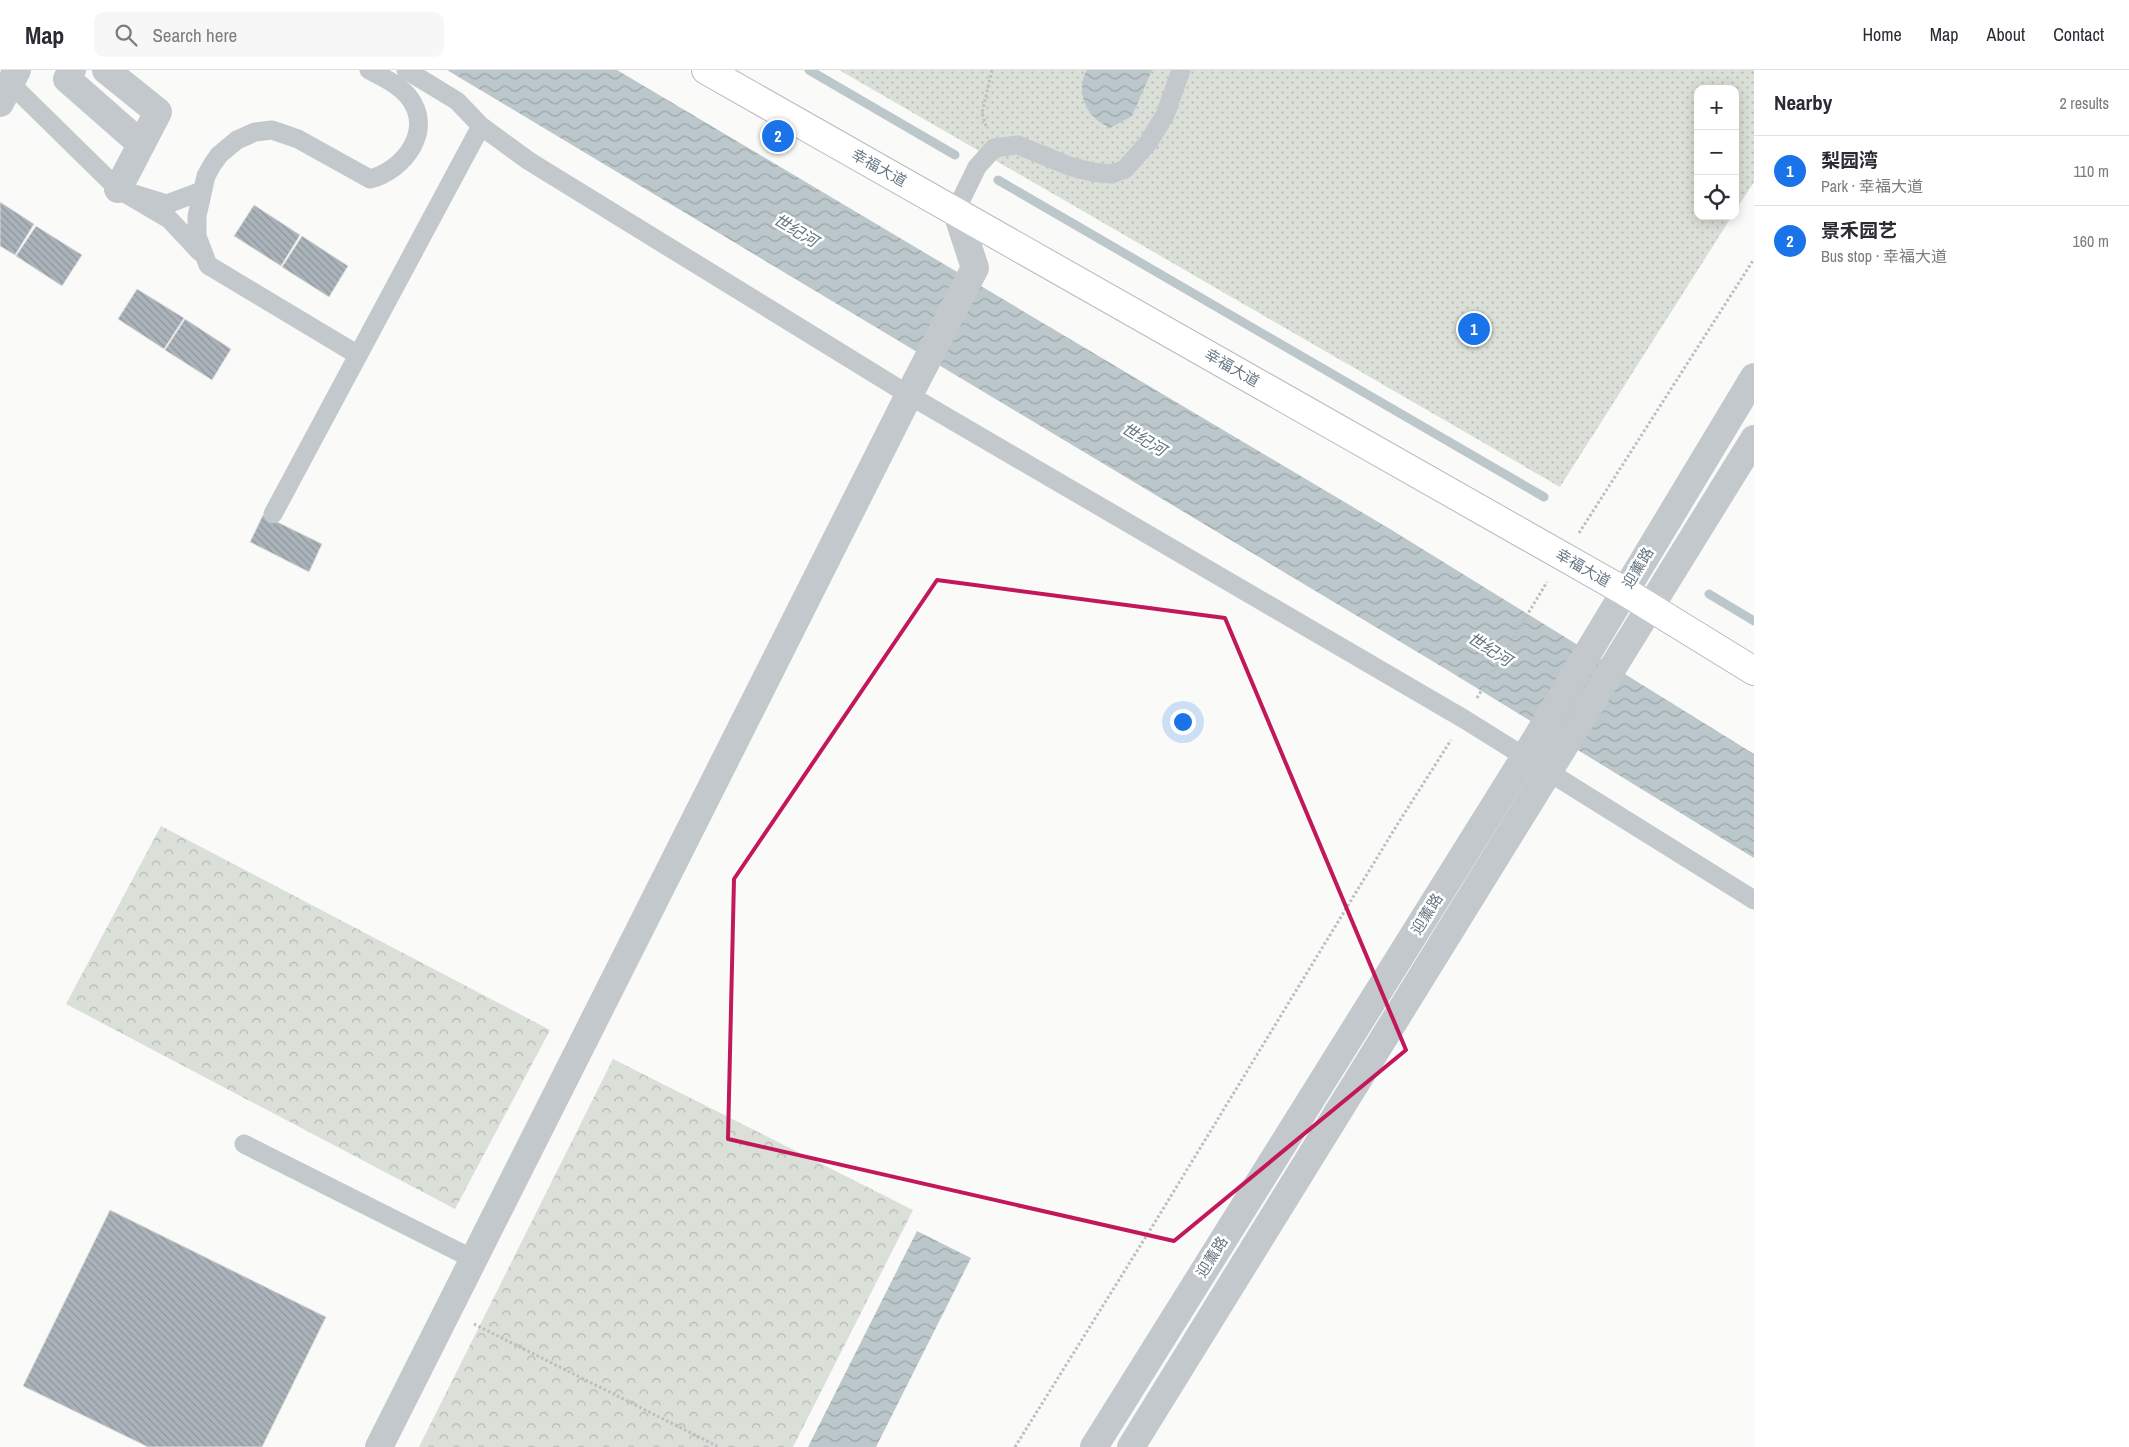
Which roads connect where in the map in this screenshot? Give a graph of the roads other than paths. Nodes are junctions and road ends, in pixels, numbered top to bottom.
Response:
1 (72, 70) edge
2 (106, 70) edge
3 (369, 70) edge
4 (406, 70) edge
5 (706, 70) edge
6 (1181, 70) edge
7 (9, 85) edge
8 (481, 126) junction
9 (141, 144) junction
10 (118, 189) junction
11 (202, 191) junction
12 (956, 210) junction
13 (204, 257) junction
14 (358, 355) junction
15 (1754, 377) edge
16 (913, 387) junction
17 (1754, 439) edge
18 (273, 514) dead end
19 (1624, 591) junction
20 (1650, 607) junction
21 (1754, 671) edge
22 (1530, 748) junction
23 (1555, 762) junction
24 (1754, 900) edge
25 (244, 1144) dead end
26 (473, 1259) junction
27 (378, 1447) edge
28 (1094, 1447) edge
29 (1131, 1447) edge

1 - 9 street
2 - 9 street
3 - 11 lane
4 - 8 lane
5 - 12 main road, 幸福大道
6 - 12 lane
7 - 10 lane
8 - 14 lane
8 - 16 lane
9 - 10 street
10 - 11 lane
10 - 13 lane
11 - 13 lane
12 - 16 street
12 - 19 main road, 幸福大道
13 - 14 lane
14 - 18 lane
15 - 19 street, 迎薰路
16 - 22 lane
16 - 26 street
17 - 20 street, 迎薰路
19 - 20 main road, 幸福大道
19 - 22 street, 迎薰路
20 - 21 main road, 幸福大道
20 - 23 street, 迎薰路
22 - 23 lane
22 - 28 street, 迎薰路
23 - 24 lane
23 - 29 street, 迎薰路
25 - 26 lane
26 - 27 street

